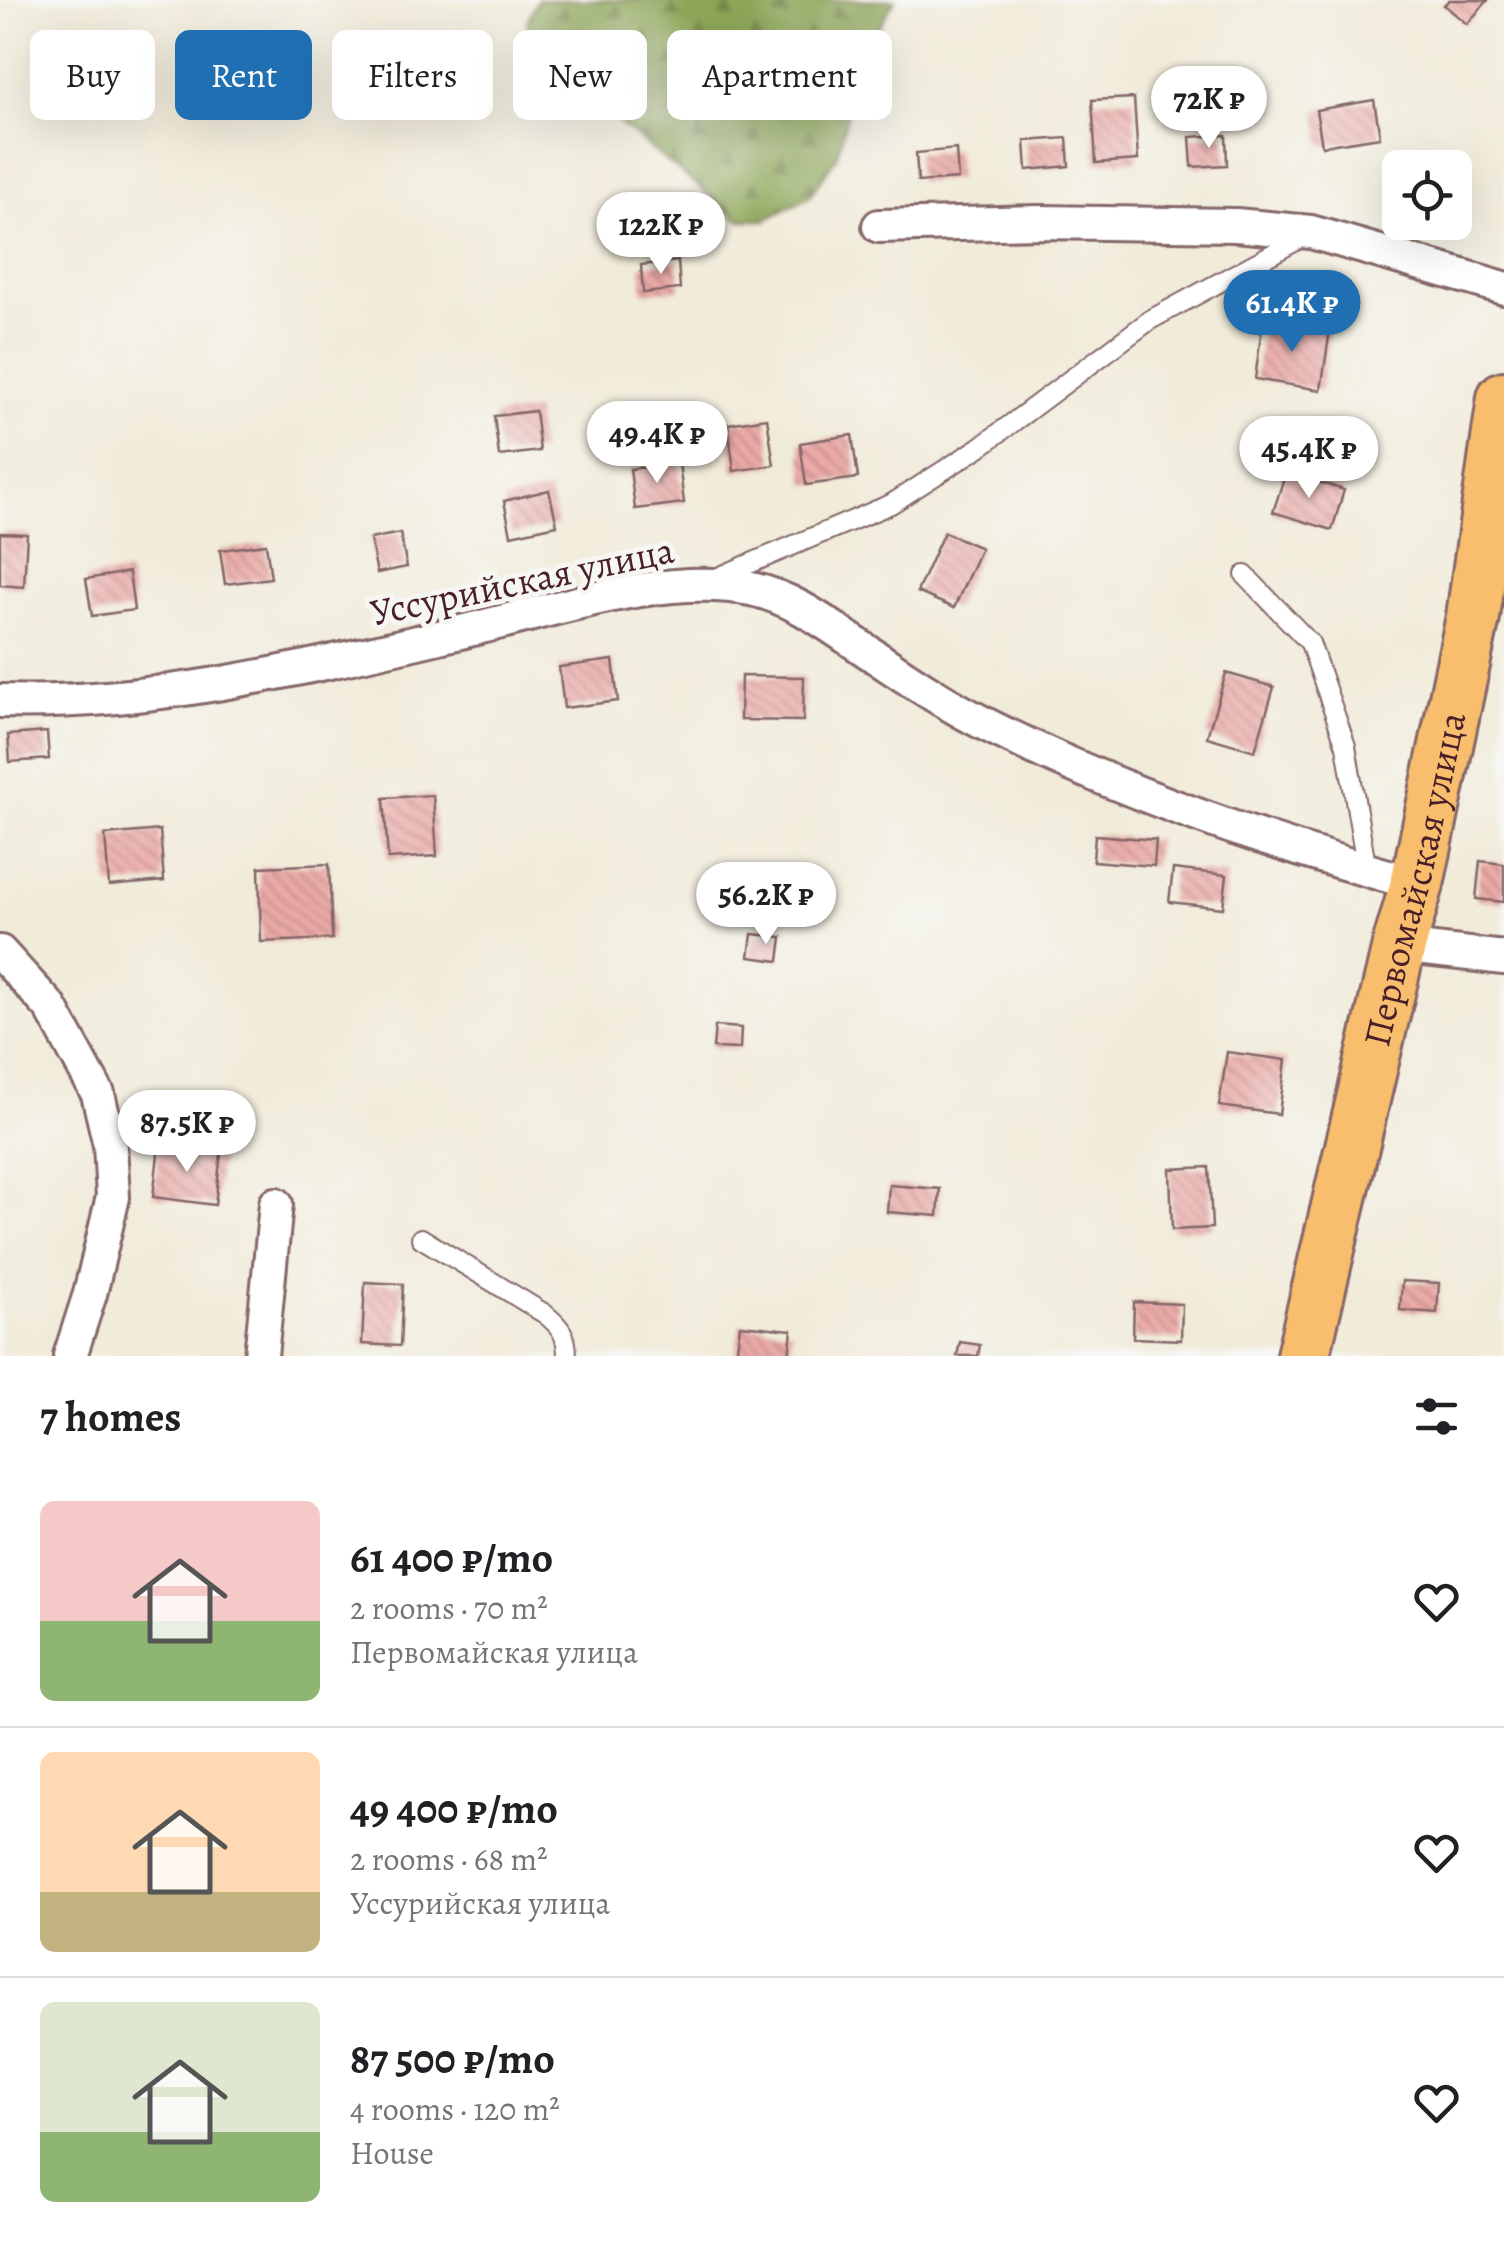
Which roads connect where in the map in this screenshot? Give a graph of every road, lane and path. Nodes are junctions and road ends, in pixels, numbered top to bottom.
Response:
1 (879, 226) dead end
2 (1311, 232) junction
3 (1504, 288) edge
4 (1504, 398) edge
5 (1245, 575) dead end
6 (702, 584) junction
7 (1489, 611) edge
8 (0, 701) edge
9 (1366, 871) junction
10 (1418, 884) junction
11 (1400, 946) junction
12 (0, 952) edge
13 (1504, 958) edge
14 (276, 1204) dead end
15 (421, 1238) dead end
16 (70, 1356) edge
17 (261, 1356) edge
18 (567, 1356) edge
19 (1303, 1356) edge

1 - 2 street
2 - 3 street
2 - 6 lane
4 - 7 main road, Первомайская улица
5 - 9 lane
6 - 8 street, Уссурийская улица
6 - 9 street, Уссурийская улица
7 - 10 main road, Первомайская улица
9 - 10 street, Уссурийская улица
10 - 11 main road, Первомайская улица
11 - 13 street
11 - 19 main road, Первомайская улица
12 - 16 street
14 - 17 street
15 - 18 lane

